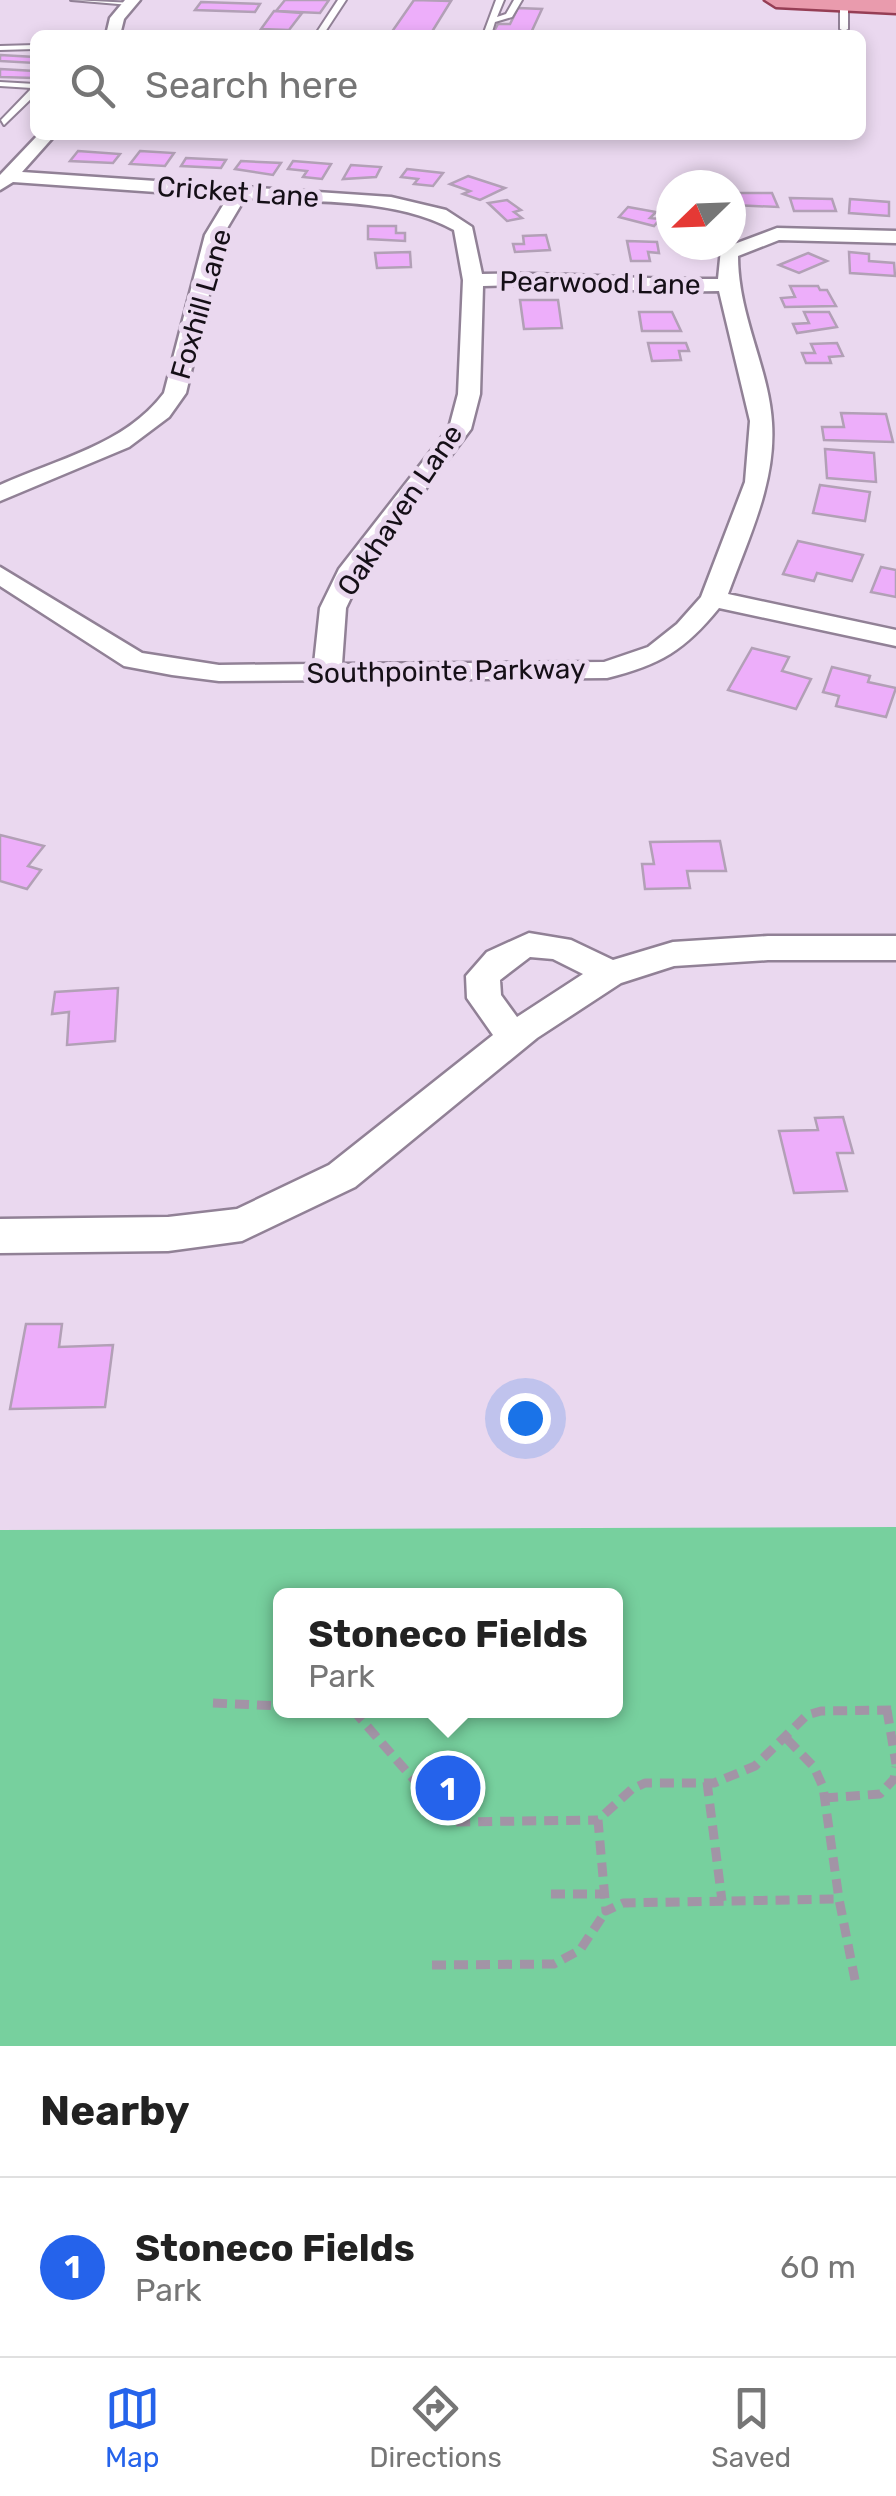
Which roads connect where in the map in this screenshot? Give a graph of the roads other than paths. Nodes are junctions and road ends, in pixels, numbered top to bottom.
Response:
1 (76, 0) edge
2 (342, 0) edge
3 (500, 0) edge
4 (518, 0) edge
5 (780, 0) edge
6 (109, 1) edge
7 (132, 1) edge
8 (844, 3) junction
9 (896, 6) edge
10 (95, 14) dead end
11 (495, 20) junction
12 (844, 29) dead end
13 (115, 30) edge
14 (322, 30) edge
15 (490, 30) edge
16 (0, 48) edge
17 (30, 48) edge
18 (0, 84) edge
19 (30, 87) edge
20 (30, 93) edge
21 (4, 122) dead end
22 (41, 140) edge
23 (4, 181) edge
24 (240, 192) junction
25 (463, 227) joint
26 (746, 236) edge
27 (896, 237) edge
28 (722, 260) edge
29 (472, 280) junction
30 (728, 285) junction
31 (0, 494) edge
32 (0, 576) edge
33 (713, 599) junction
34 (896, 638) edge
35 (327, 673) junction
36 (896, 948) edge
37 (609, 974) junction
38 (514, 1038) junction
39 (0, 1236) edge

1 - 6 lane
2 - 14 lane
3 - 11 lane
4 - 11 lane
5 - 8 main road
6 - 7 lane
6 - 10 street
7 - 13 street
8 - 9 main road
8 - 12 lane
11 - 15 lane
16 - 17 lane
18 - 19 lane
20 - 21 lane
22 - 23 street
23 - 24 street, Cricket Lane
24 - 25 street, Cricket Lane
24 - 31 street, Foxhill Lane
25 - 29 street, Oakhaven Lane
26 - 27 street, Southpointe Parkway
28 - 30 street, Southpointe Parkway
29 - 30 street, Pearwood Lane
29 - 35 street, Oakhaven Lane
30 - 33 street, Southpointe Parkway
32 - 35 street, Southpointe Parkway
33 - 34 street
33 - 35 street, Southpointe Parkway
36 - 37 street
37 - 38 street
37 - 38 street
38 - 39 street

